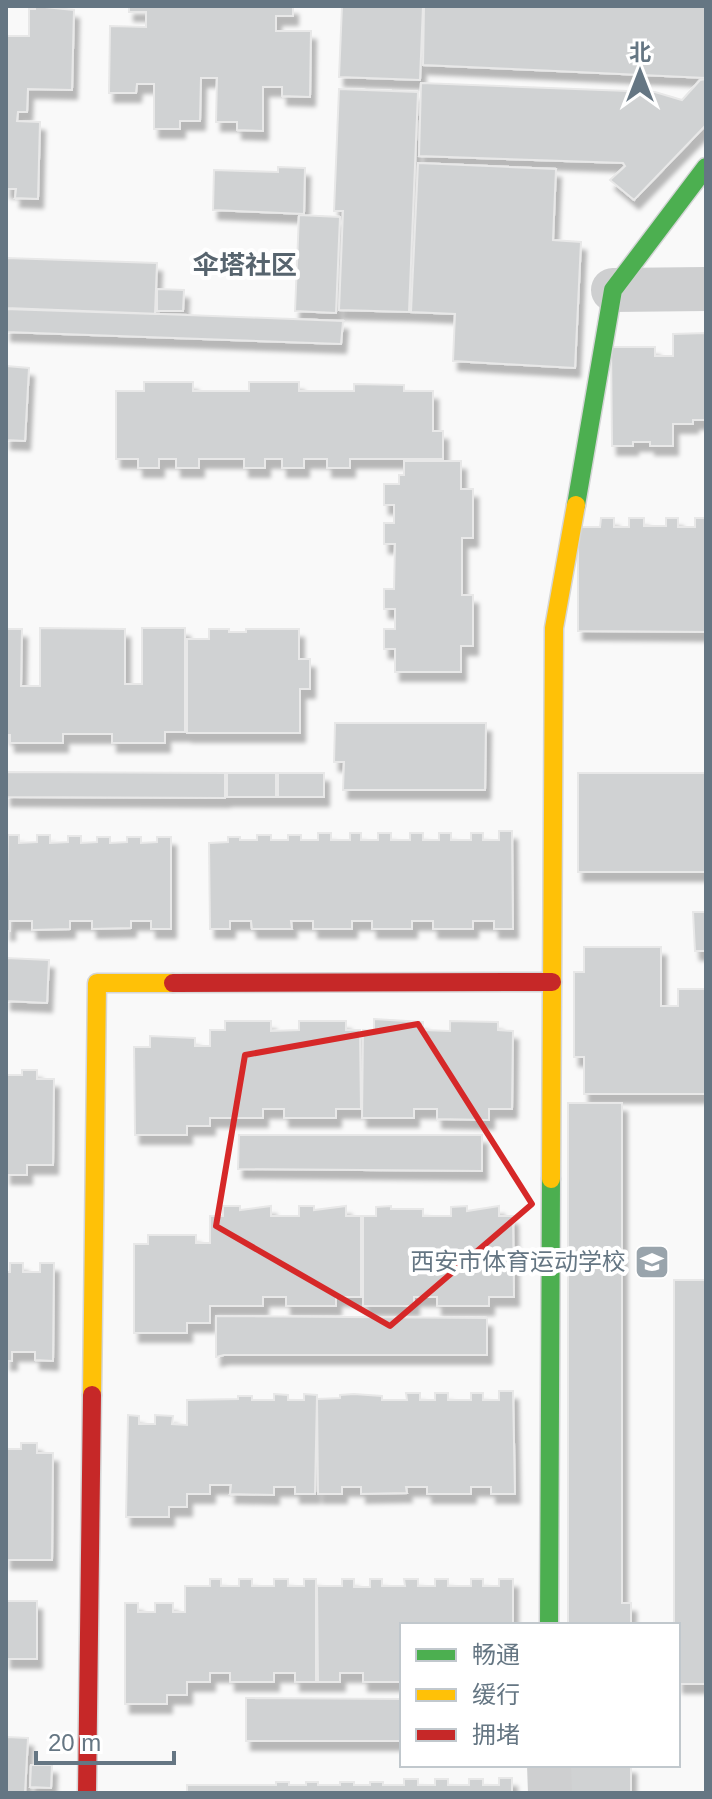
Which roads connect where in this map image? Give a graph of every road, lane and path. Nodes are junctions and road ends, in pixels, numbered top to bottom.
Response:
1 (706, 167) edge
2 (706, 289) edge
3 (613, 290) junction
4 (552, 982) junction
5 (549, 1623) edge
6 (549, 1767) edge
7 (87, 1793) edge
8 (550, 1793) edge

1 - 3 street
2 - 3 street
3 - 4 street
4 - 5 street
4 - 7 street
6 - 8 street

